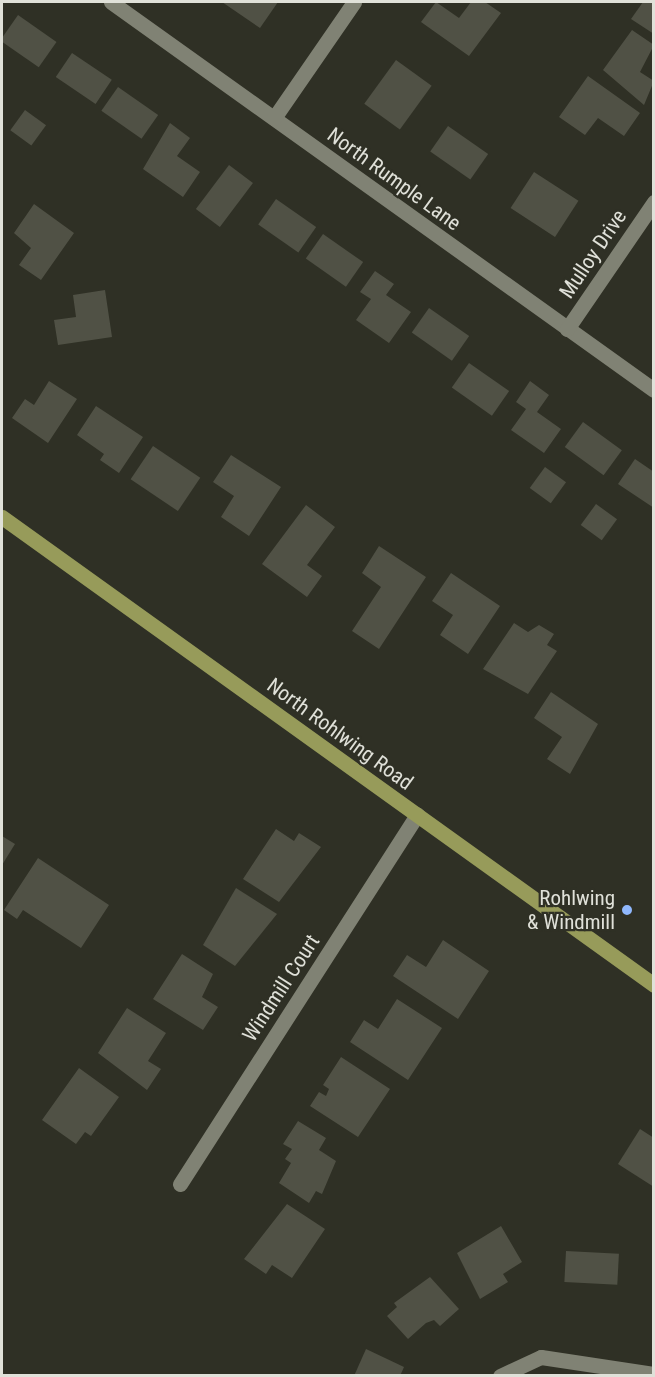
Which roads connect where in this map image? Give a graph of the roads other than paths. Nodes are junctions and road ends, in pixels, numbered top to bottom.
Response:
1 (111, 2) edge
2 (354, 2) edge
3 (274, 118) junction
4 (654, 202) edge
5 (567, 329) junction
6 (654, 390) edge
7 (2, 516) edge
8 (417, 815) junction
9 (654, 986) edge
10 (180, 1184) dead end
11 (654, 1374) edge
12 (500, 1376) edge

1 - 3 street, North Rumple Lane
2 - 3 street
3 - 5 street, North Rumple Lane
4 - 5 street, Mulloy Drive
5 - 6 street, North Rumple Lane
7 - 8 main road, North Rohlwing Road
8 - 9 main road, North Rohlwing Road
8 - 10 street, Windmill Court
11 - 12 street

